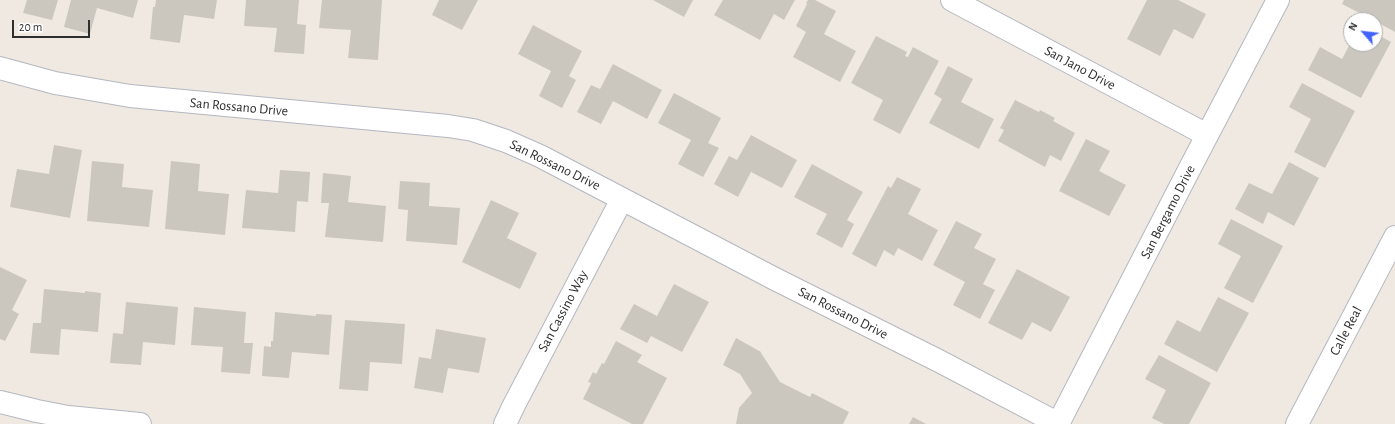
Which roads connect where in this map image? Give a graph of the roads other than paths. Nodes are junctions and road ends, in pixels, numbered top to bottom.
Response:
1 (952, 0) edge
2 (1278, 0) edge
3 (0, 68) edge
4 (1208, 135) junction
5 (622, 199) junction
6 (1395, 237) edge
7 (0, 402) edge
8 (140, 424) edge
9 (505, 424) edge
10 (1059, 424) edge
11 (1297, 424) edge

1 - 4 street, San Jano Drive
2 - 4 street, San Bergamo Drive
3 - 5 street, San Rossano Drive
4 - 10 street, San Bergamo Drive
5 - 9 street, San Cassino Way
5 - 10 street, San Rossano Drive
6 - 11 street, Calle Real
7 - 8 street

